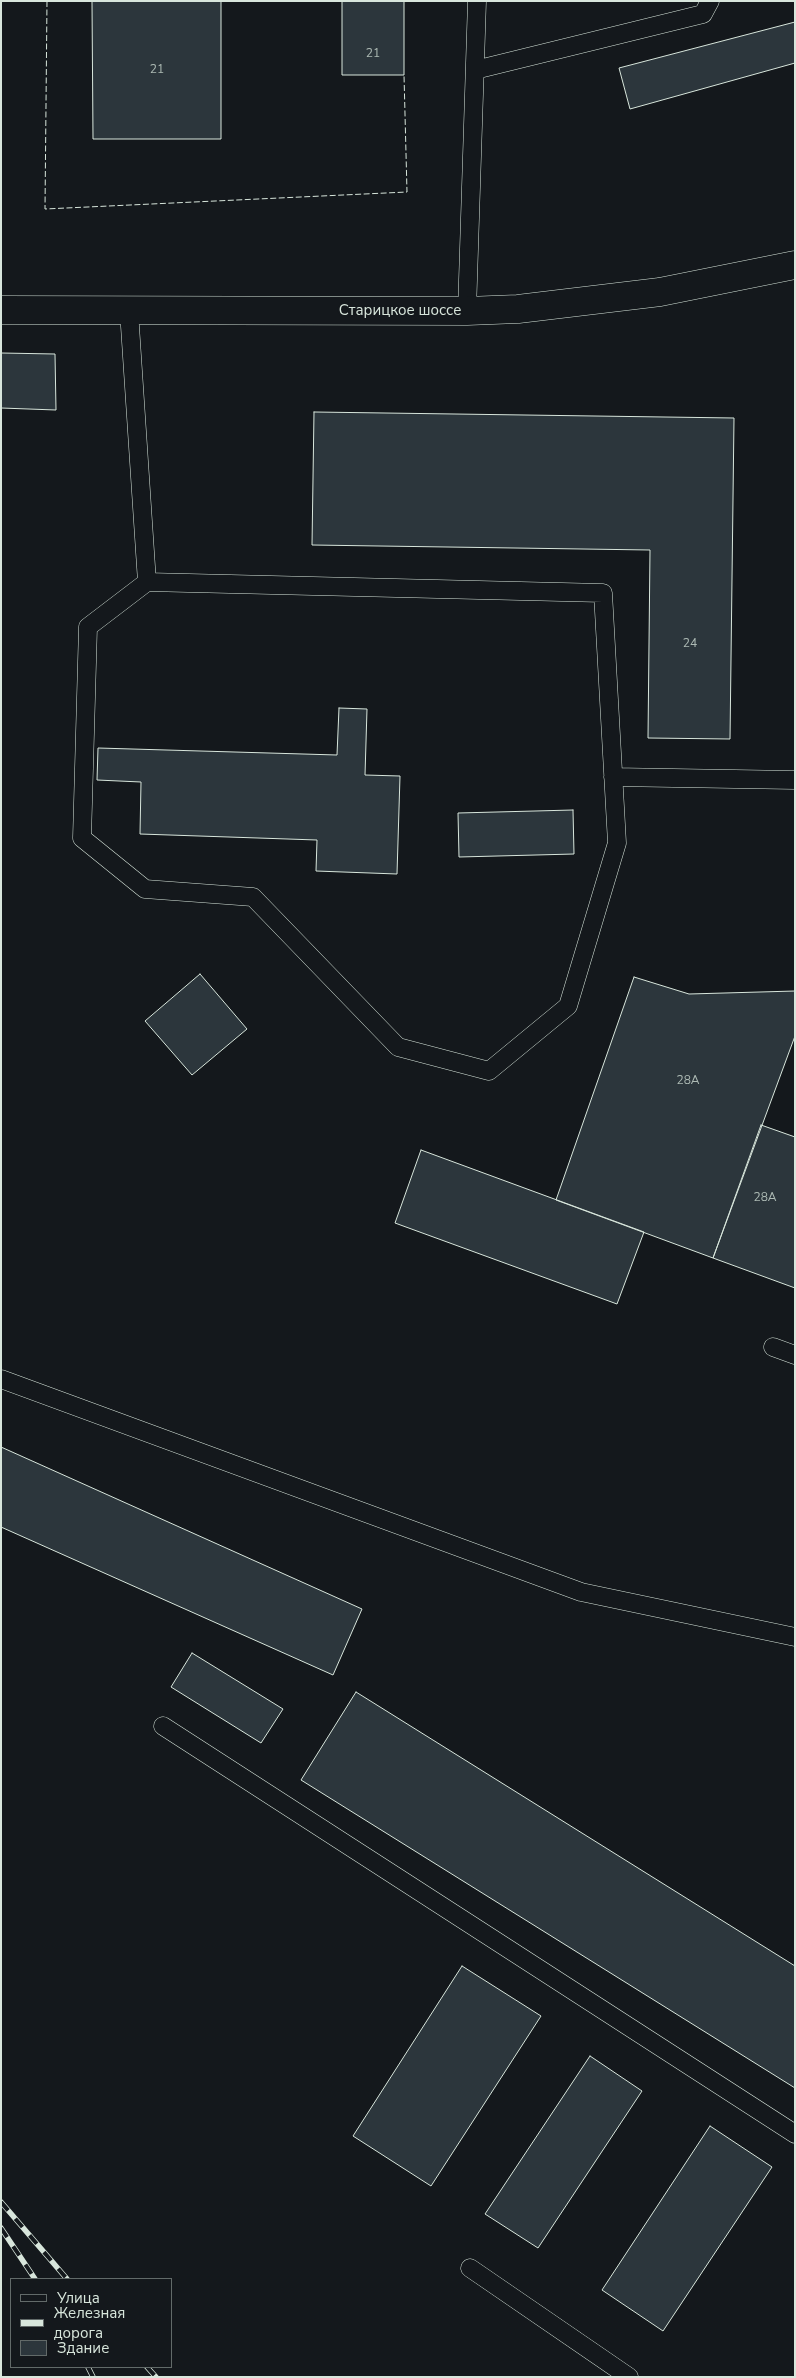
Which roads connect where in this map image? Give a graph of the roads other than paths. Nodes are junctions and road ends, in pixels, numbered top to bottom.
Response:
1 (477, 1) edge
2 (710, 1) edge
3 (475, 70) junction
4 (795, 265) edge
5 (1, 310) edge
6 (129, 311) junction
7 (467, 311) junction
8 (147, 582) junction
9 (613, 777) junction
10 (795, 780) edge
11 (773, 1347) dead end
12 (795, 1355) edge
13 (1, 1379) edge
14 (795, 1637) edge
15 (163, 1726) dead end
16 (795, 2134) edge
17 (470, 2268) dead end
18 (630, 2377) edge

1 - 3 lane
2 - 3 lane
3 - 7 lane
4 - 7 main road, Старицкое шоссе
5 - 6 main road, Старицкое шоссе
6 - 7 main road, Старицкое шоссе
6 - 8 lane
8 - 9 lane
8 - 9 lane
9 - 10 lane
11 - 12 lane
13 - 14 lane
15 - 16 lane
17 - 18 lane

